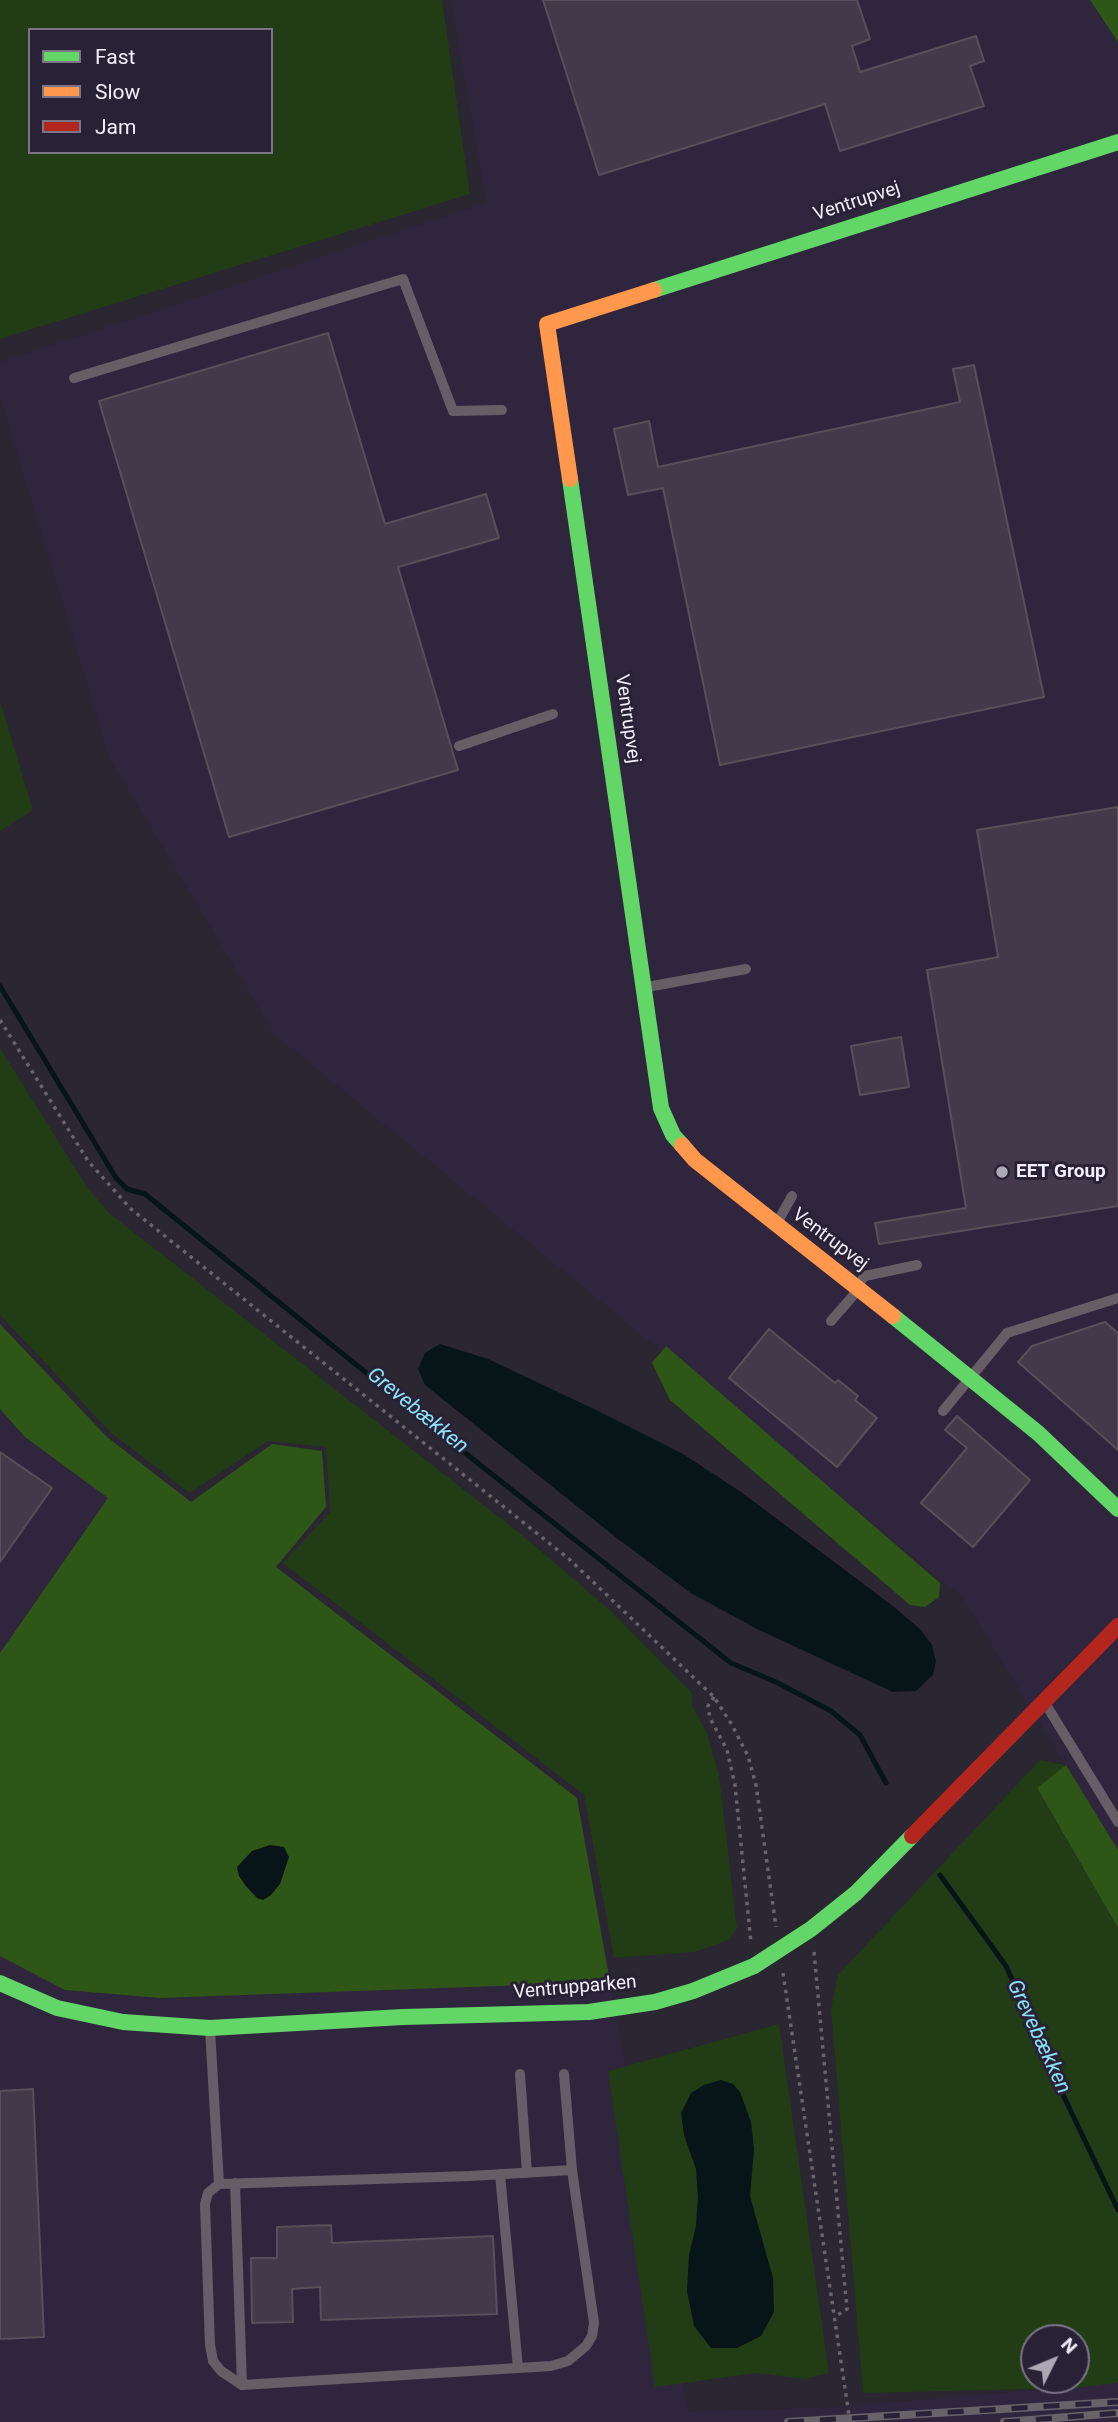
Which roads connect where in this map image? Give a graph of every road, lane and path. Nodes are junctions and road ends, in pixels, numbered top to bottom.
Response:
1 (1118, 142) edge
2 (74, 377) dead end
3 (502, 410) dead end
4 (553, 714) dead end
5 (459, 746) dead end
6 (746, 969) dead end
7 (645, 987) junction
8 (0, 1020) edge
9 (792, 1196) dead end
10 (776, 1225) junction
11 (917, 1265) dead end
12 (858, 1287) junction
13 (1118, 1298) edge
14 (831, 1321) dead end
15 (970, 1376) junction
16 (943, 1411) dead end
17 (1118, 1509) edge
18 (1118, 1626) edge
19 (713, 1698) junction
20 (1044, 1702) junction
21 (1118, 1822) edge
22 (771, 1896) dead end
23 (811, 1929) junction
24 (754, 1966) junction
25 (0, 1983) edge
26 (790, 2020) dead end
27 (210, 2028) junction
28 (520, 2074) dead end
29 (564, 2074) dead end
30 (572, 2170) junction
31 (527, 2173) junction
32 (500, 2174) junction
33 (235, 2183) junction
34 (219, 2184) junction
35 (836, 2316) junction
36 (518, 2368) junction
37 (242, 2385) junction
38 (850, 2422) edge

1 - 7 street, Ventrupvej
2 - 3 lane
4 - 5 lane
6 - 7 lane
7 - 10 street, Ventrupvej
8 - 19 path
9 - 10 lane
10 - 12 street, Ventrupvej
11 - 12 lane
12 - 14 lane
12 - 15 street, Ventrupvej
13 - 15 lane
15 - 16 lane
15 - 17 street, Ventrupvej
18 - 20 street, Ventrupparken
19 - 22 path
19 - 24 path
20 - 21 lane
20 - 23 street, Ventrupparken
23 - 24 street, Ventrupparken
23 - 35 path
24 - 27 street, Ventrupparken
25 - 27 street, Ventrupparken
26 - 35 path
27 - 34 lane
28 - 31 lane
29 - 30 lane
30 - 31 lane
30 - 36 lane
31 - 32 lane
32 - 33 lane
32 - 36 lane
33 - 34 lane
33 - 37 lane
34 - 37 lane
35 - 38 path
36 - 37 lane

